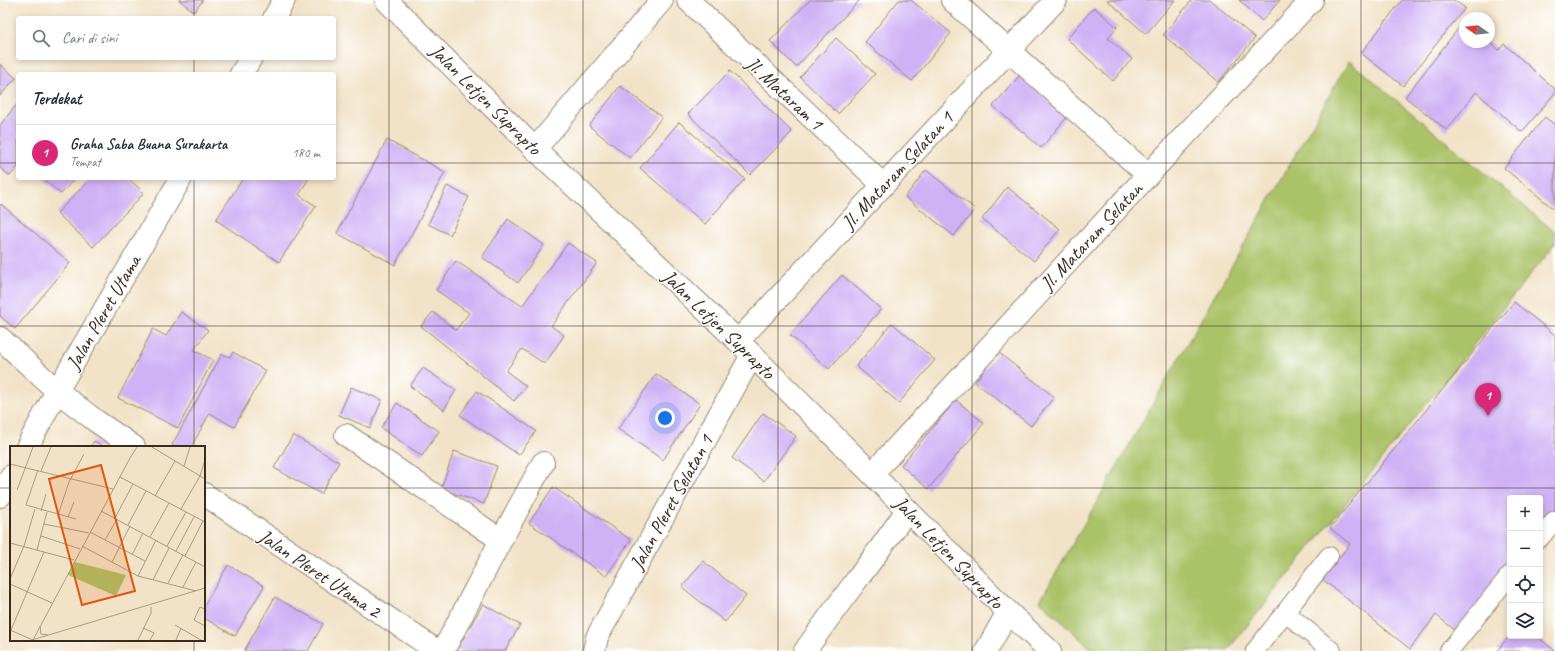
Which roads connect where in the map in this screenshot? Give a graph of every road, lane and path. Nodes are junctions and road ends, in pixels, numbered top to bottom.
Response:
1 (284, 0) edge
2 (386, 0) edge
3 (688, 0) edge
4 (952, 0) edge
5 (1056, 0) edge
6 (1312, 0) edge
7 (653, 3) edge
8 (275, 16) edge
9 (1009, 50) junction
10 (250, 60) edge
11 (242, 72) edge
12 (535, 149) junction
13 (1148, 175) junction
14 (180, 180) edge
15 (883, 186) junction
16 (0, 338) edge
17 (745, 348) junction
18 (57, 391) junction
19 (346, 435) dead end
20 (28, 446) edge
21 (133, 446) edge
22 (543, 463) dead end
23 (872, 474) junction
24 (10, 478) edge
25 (205, 495) edge
26 (0, 496) edge
27 (907, 510) junction
28 (1555, 520) edge
29 (1543, 534) edge
30 (501, 540) junction
31 (1329, 556) dead end
32 (1507, 580) edge
33 (1008, 612) junction
34 (1286, 613) junction
35 (437, 651) edge
36 (443, 651) edge
37 (594, 651) edge
38 (805, 651) edge
39 (986, 651) edge
40 (1050, 651) edge
41 (1255, 651) edge
42 (1332, 651) edge
43 (1449, 651) edge

1 - 8 street
2 - 12 street, Jalan Letjen Suprapto
3 - 15 street, Jl. Mataram 1
4 - 9 street
5 - 9 street, Jl. Mataram Selatan 1
6 - 13 street, Jl. Mataram Selatan
7 - 12 street
9 - 13 street
9 - 15 street, Jl. Mataram Selatan 1
10 - 11 street
12 - 17 street, Jalan Letjen Suprapto
13 - 23 street, Jl. Mataram Selatan
14 - 18 street, Jalan Pleret Utama
15 - 17 street, Jl. Mataram Selatan 1
16 - 18 street
17 - 23 street, Jalan Letjen Suprapto
17 - 37 street, Jalan Pleret Selatan 1
18 - 20 street, Jalan Pleret Utama
18 - 21 street
19 - 30 street
22 - 30 street
23 - 27 street, Jalan Letjen Suprapto
24 - 26 street
25 - 35 street, Jalan Pleret Utama 2
27 - 33 street, Jalan Letjen Suprapto
27 - 38 street
28 - 29 lane
30 - 36 street
31 - 34 lane
32 - 43 lane
33 - 39 street
33 - 40 street, Jalan Letjen Suprapto
34 - 41 lane
34 - 42 lane

